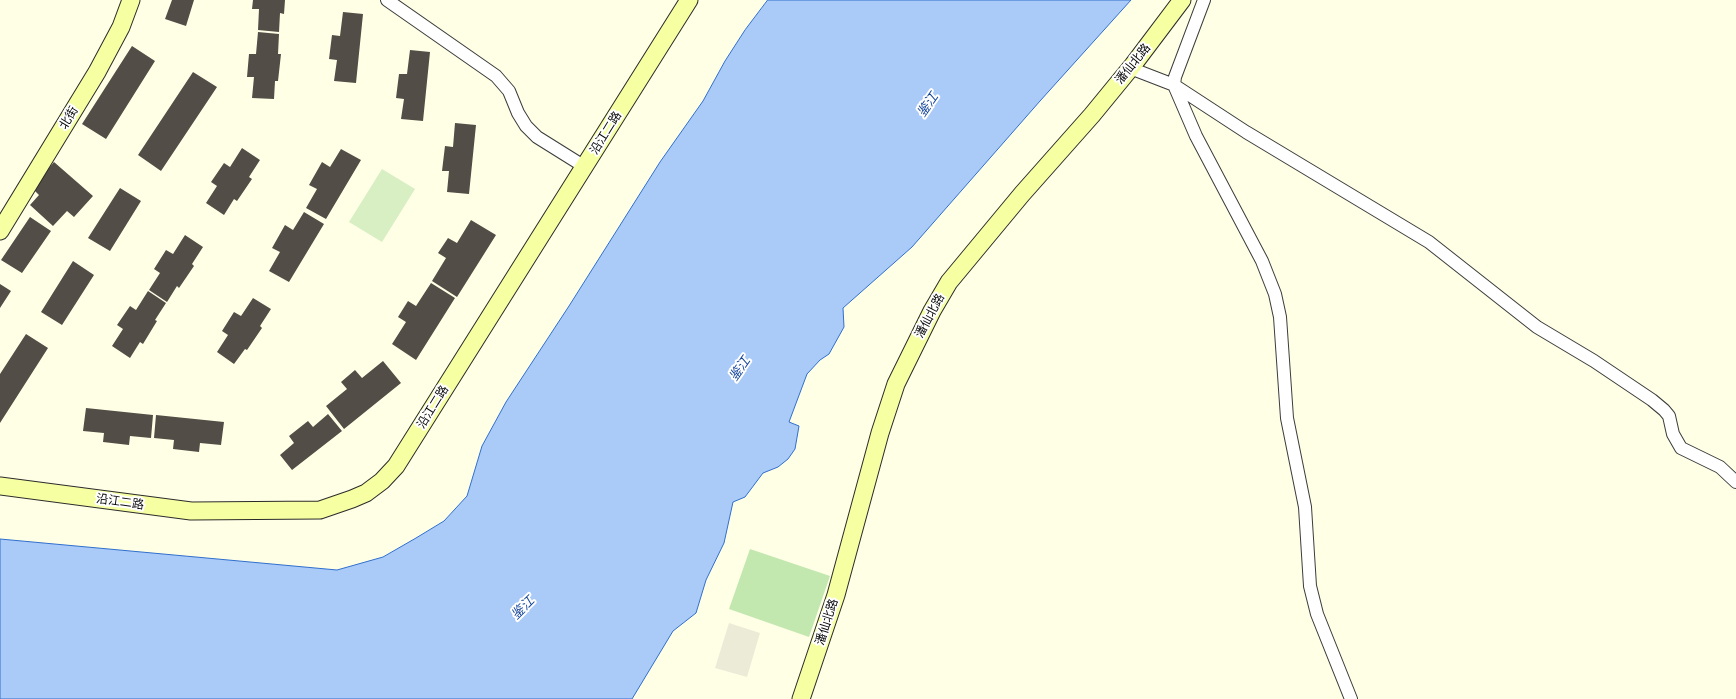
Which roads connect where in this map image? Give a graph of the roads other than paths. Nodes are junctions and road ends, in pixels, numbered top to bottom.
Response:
1 (131, 0) edge
2 (387, 0) edge
3 (689, 0) edge
4 (1182, 0) edge
5 (1204, 0) edge
6 (1130, 68) junction
7 (1174, 85) junction
8 (584, 167) junction
9 (0, 231) edge
10 (1736, 482) edge
11 (0, 486) edge
12 (801, 699) edge
13 (1351, 699) edge

1 - 9 street, 北街
2 - 8 street
3 - 8 street, 沿江二路
4 - 6 street, 潘仙北路
5 - 7 street
6 - 7 street
6 - 12 street, 潘仙北路
7 - 10 street
7 - 13 street
8 - 11 street, 沿江二路

